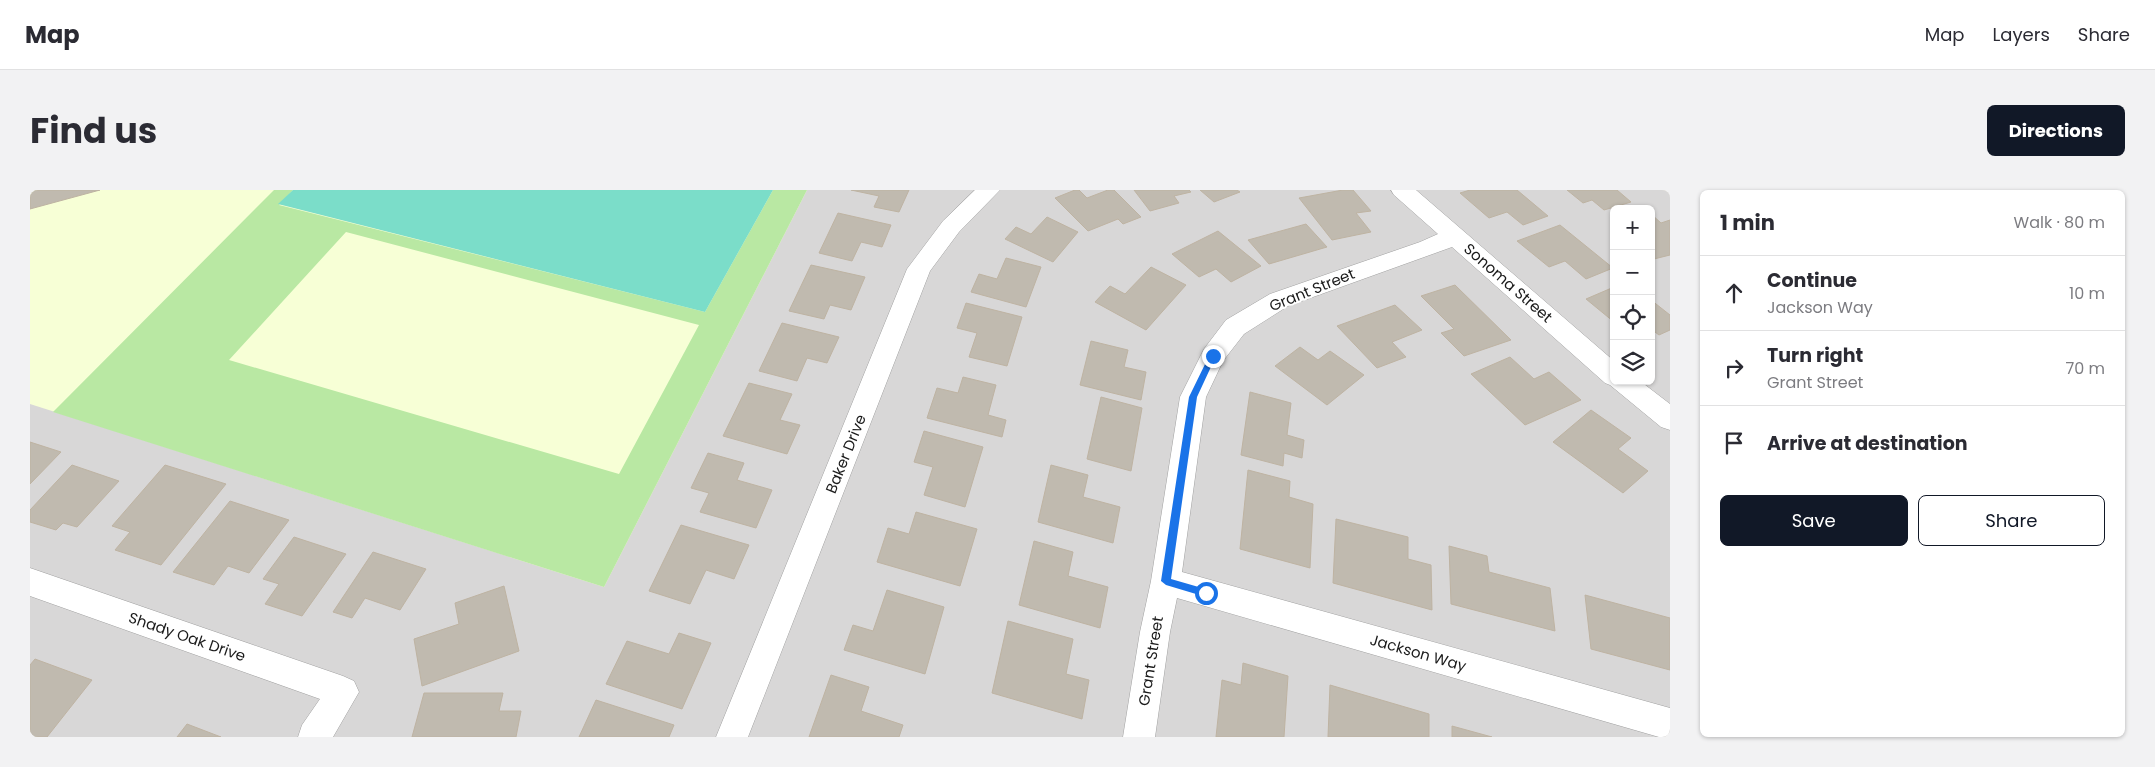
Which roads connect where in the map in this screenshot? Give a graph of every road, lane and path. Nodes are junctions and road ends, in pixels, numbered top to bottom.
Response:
1 (989, 190) edge
2 (1402, 190) edge
3 (1454, 236) junction
4 (1610, 372) edge
5 (1626, 385) edge
6 (1670, 419) edge
7 (1166, 581) junction
8 (31, 583) edge
9 (1670, 724) edge
10 (314, 737) edge
11 (732, 737) edge
12 (1139, 737) edge

1 - 11 street, Baker Drive
2 - 3 street, Sonoma Street
3 - 4 street, Sonoma Street
3 - 7 street, Grant Street
5 - 6 street
7 - 9 street, Jackson Way
7 - 12 street, Grant Street
8 - 10 street, Shady Oak Drive

